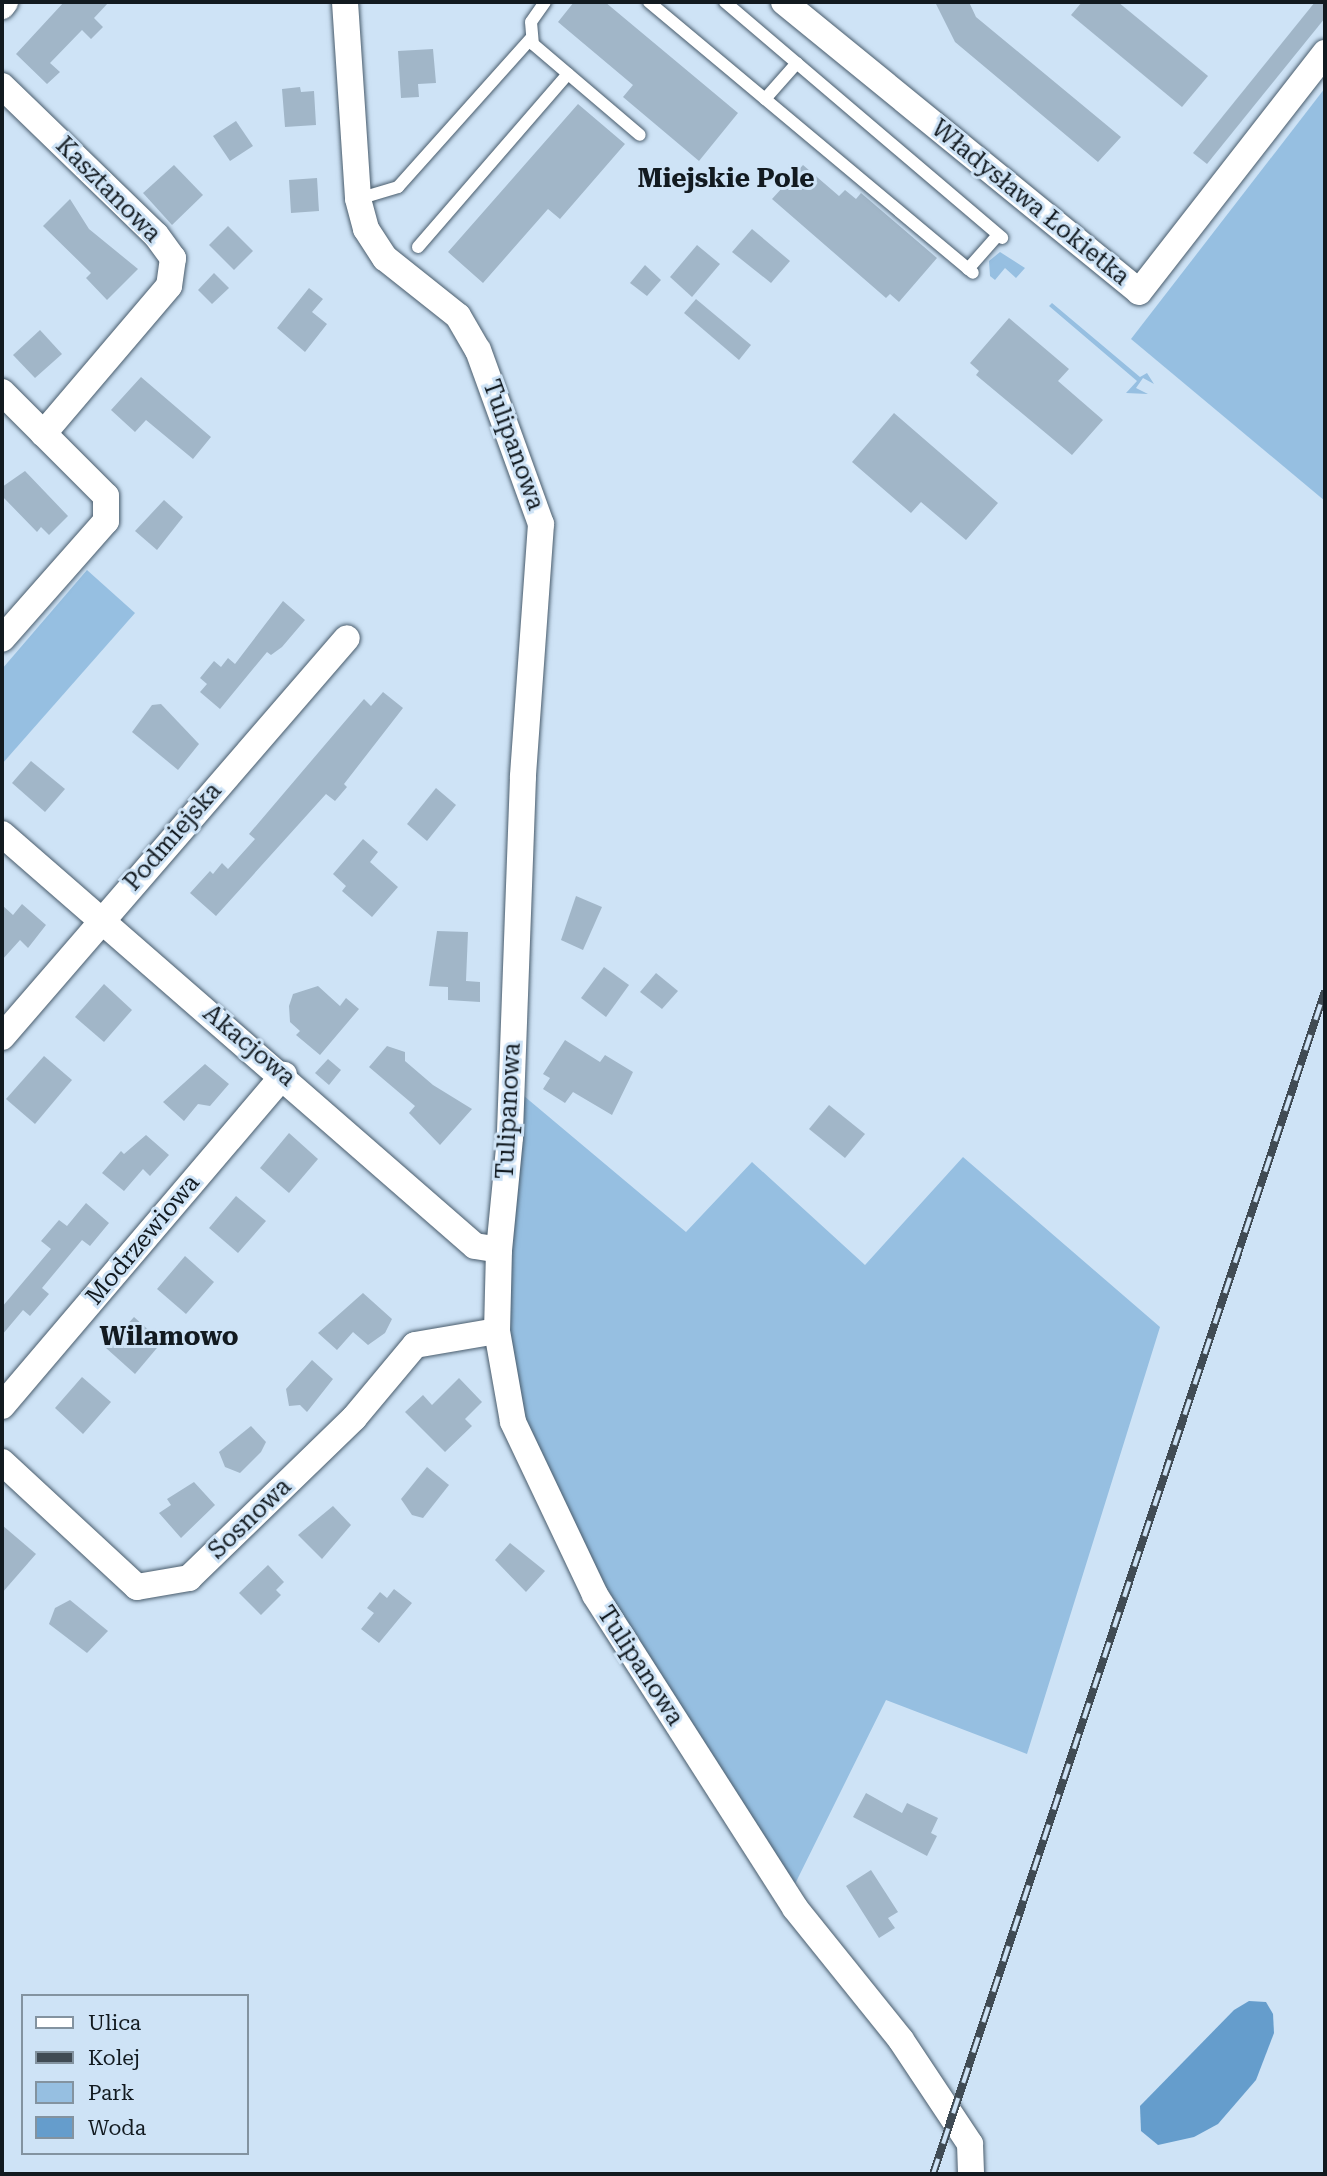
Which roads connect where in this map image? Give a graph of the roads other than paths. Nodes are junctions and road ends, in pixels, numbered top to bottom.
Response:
1 (5, 2) edge
2 (345, 2) edge
3 (545, 2) edge
4 (649, 2) edge
5 (725, 2) edge
6 (784, 2) edge
7 (2, 6) edge
8 (531, 38) junction
9 (1325, 53) edge
10 (797, 63) junction
11 (568, 74) junction
12 (2, 86) edge
13 (765, 99) junction
14 (640, 135) dead end
15 (358, 199) junction
16 (418, 247) dead end
17 (2, 392) edge
18 (43, 434) junction
19 (347, 638) dead end
20 (2, 639) edge
21 (2, 834) edge
22 (100, 921) junction
23 (2, 1037) edge
24 (284, 1075) junction
25 (499, 1250) junction
26 (497, 1331) junction
27 (2, 1406) edge
28 (2, 1462) edge
29 (971, 2174) edge

1 - 7 street
2 - 15 street, Tulipanowa
3 - 8 lane
4 - 13 lane
5 - 10 lane
6 - 9 street, Władysława Łokietka
8 - 11 lane
8 - 15 lane
10 - 13 lane
10 - 13 lane
11 - 14 lane
11 - 16 lane
12 - 18 street, Kasztanowa
15 - 25 street, Tulipanowa
17 - 18 street
18 - 20 street
19 - 22 street, Podmiejska
21 - 22 street, Akacjowa
22 - 23 street, Podmiejska
22 - 24 street, Akacjowa
24 - 25 street, Akacjowa
24 - 27 street, Modrzewiowa
25 - 26 street, Tulipanowa
26 - 28 street, Sosnowa
26 - 29 street, Tulipanowa

